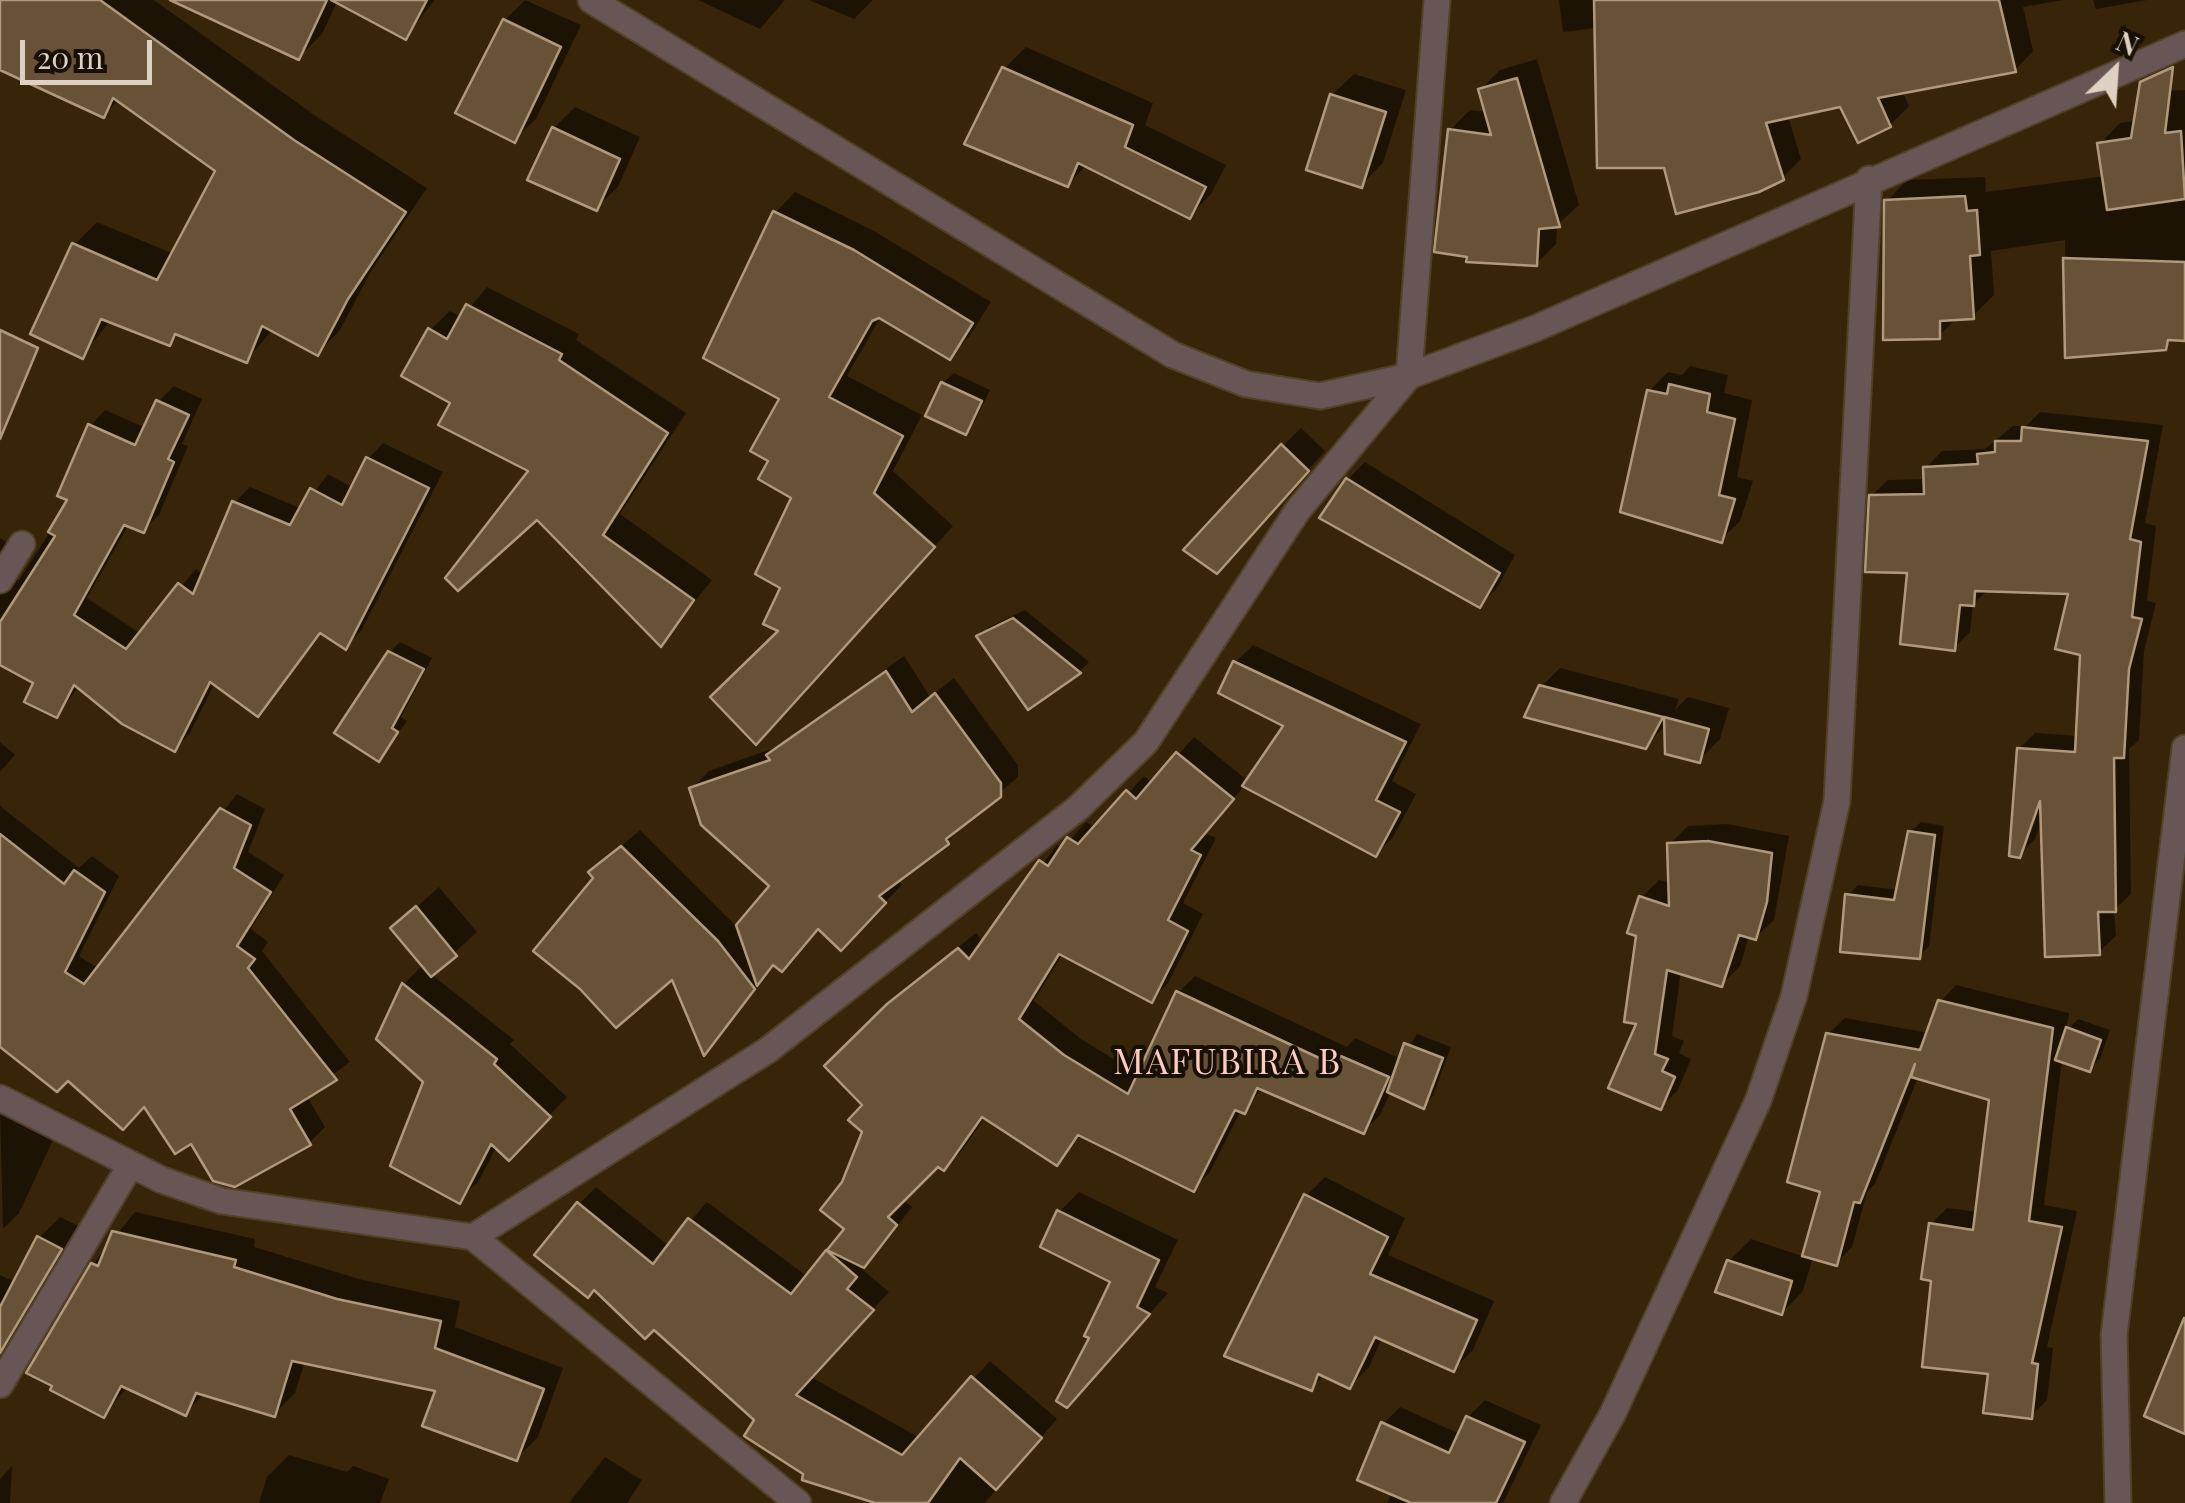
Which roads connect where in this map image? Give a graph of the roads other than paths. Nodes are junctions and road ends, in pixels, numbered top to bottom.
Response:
1 (591, 0) edge
2 (1437, 0) edge
3 (2185, 44) edge
4 (1869, 179) junction
5 (1409, 376) junction
6 (22, 544) dead end
7 (0, 580) edge
8 (2185, 748) edge
9 (0, 1098) edge
10 (132, 1164) junction
11 (473, 1237) junction
12 (0, 1385) edge
13 (798, 1503) edge
14 (1563, 1503) edge
15 (2118, 1503) edge

1 - 5 street
2 - 5 street
3 - 4 street
4 - 5 street
4 - 14 street
5 - 11 street
6 - 7 street
8 - 15 street
9 - 10 street
10 - 11 street
10 - 12 street
11 - 13 street

